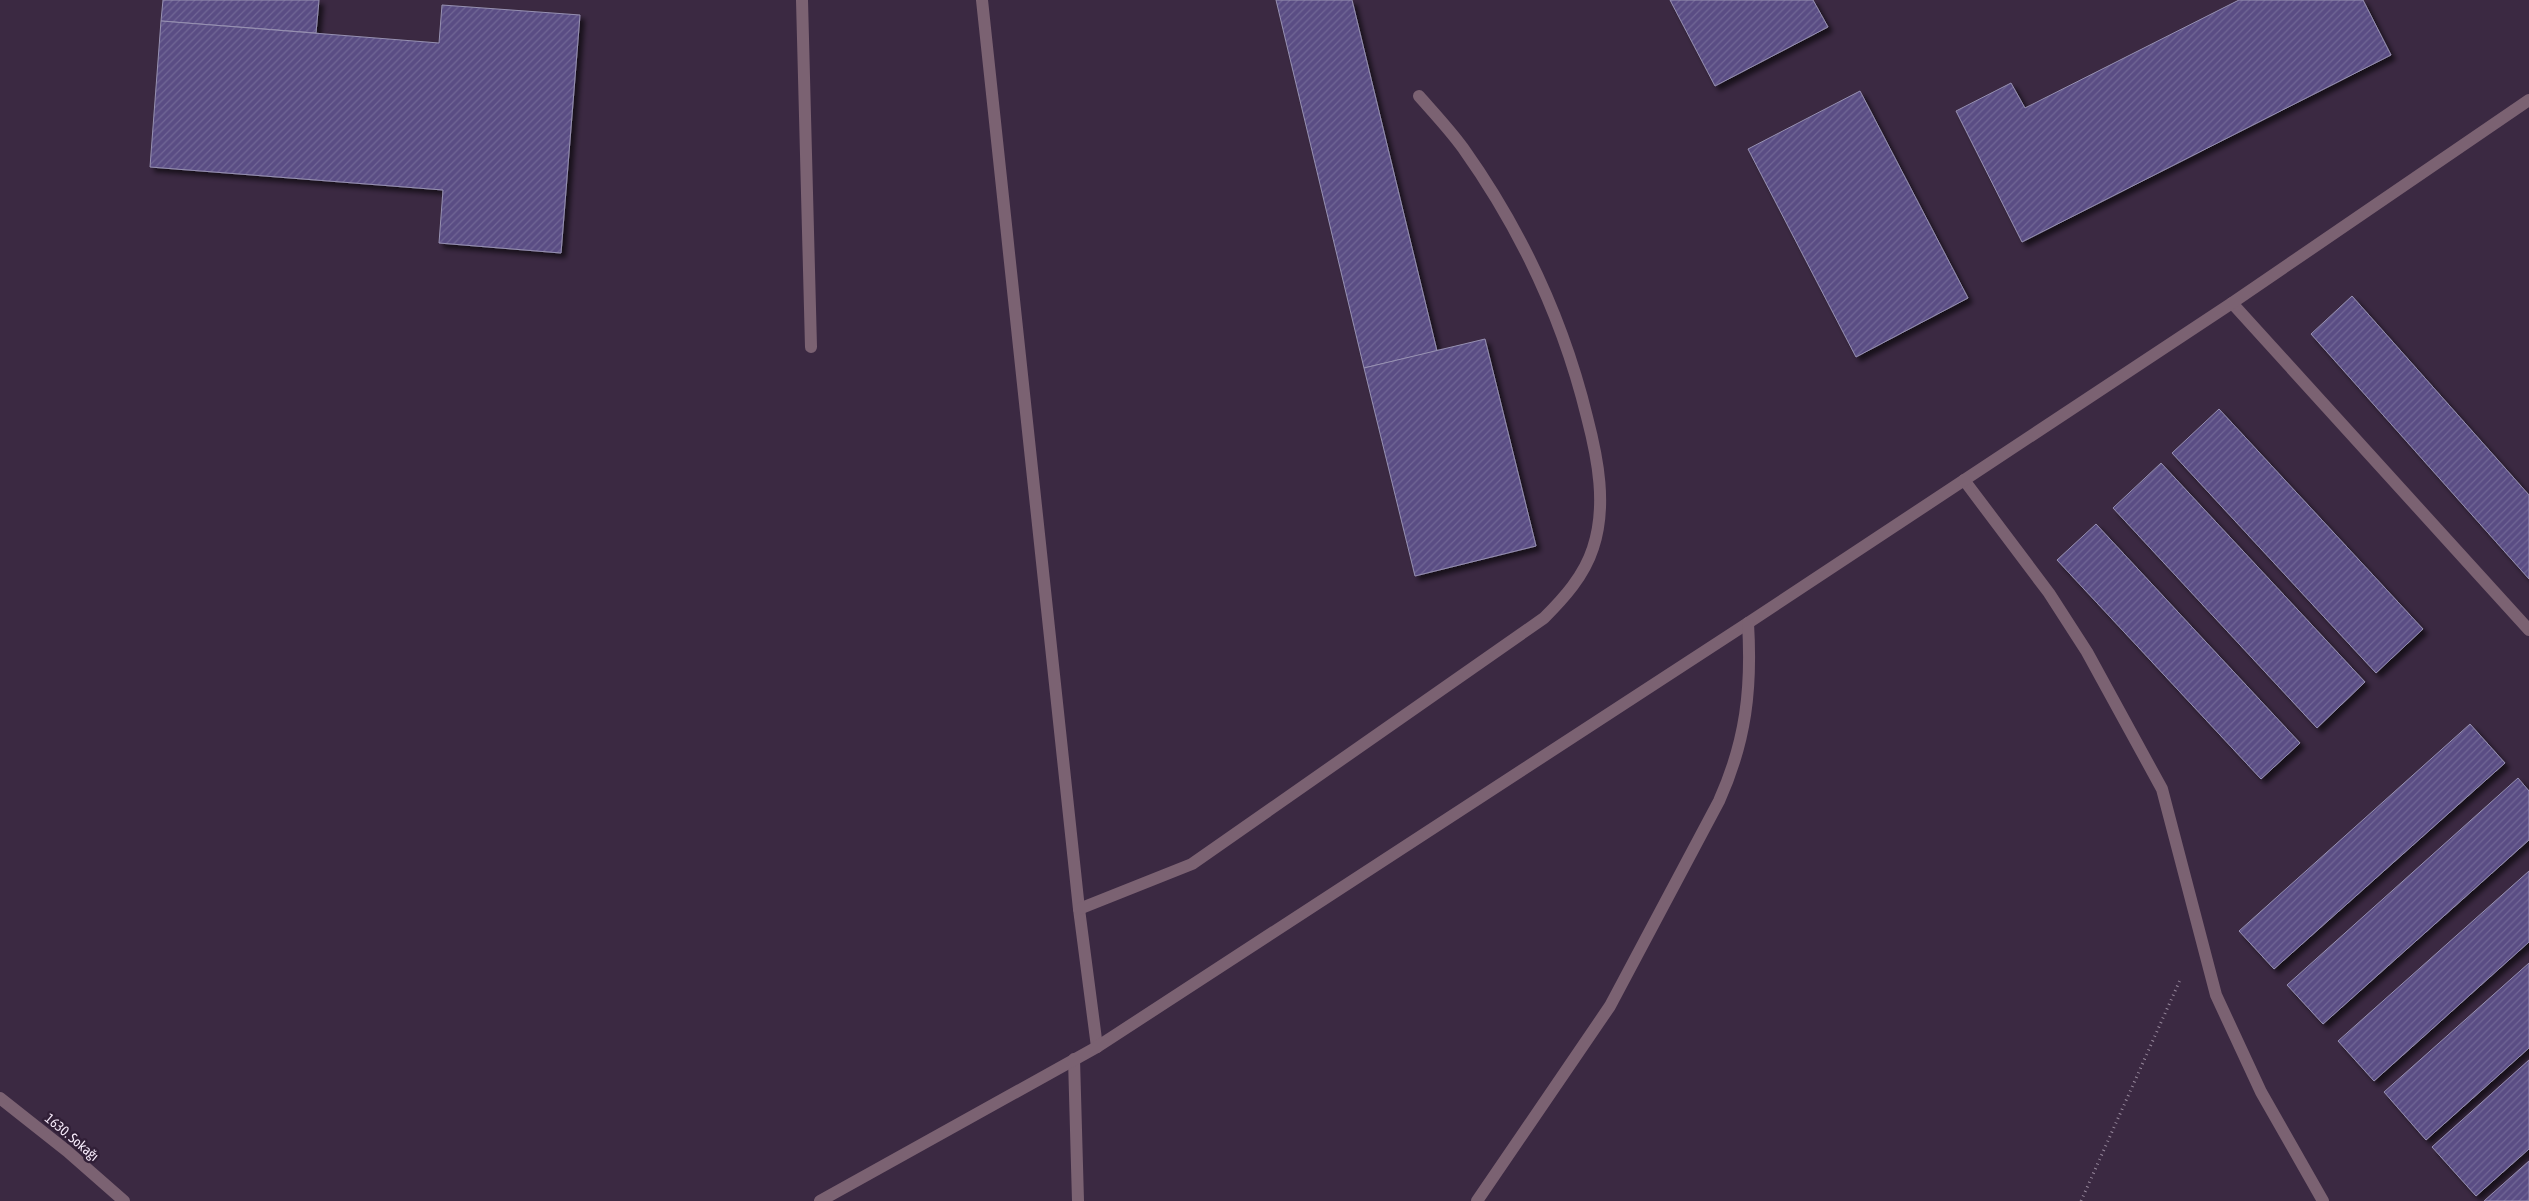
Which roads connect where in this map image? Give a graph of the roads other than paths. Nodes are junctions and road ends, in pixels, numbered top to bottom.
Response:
1 (802, 0) edge
2 (982, 0) edge
3 (1419, 96) dead end
4 (2529, 100) edge
5 (2232, 303) junction
6 (810, 347) dead end
7 (1964, 480) junction
8 (1748, 623) junction
9 (2529, 630) edge
10 (1079, 909) junction
11 (1097, 1047) junction
12 (1074, 1059) junction
13 (0, 1098) edge
14 (124, 1201) edge
15 (820, 1201) edge
16 (1078, 1201) edge
17 (1477, 1201) edge
18 (2322, 1201) edge

1 - 6 street
2 - 10 street
3 - 10 street
4 - 5 street
5 - 7 street
5 - 9 street
7 - 8 street
7 - 18 street
8 - 11 street
8 - 17 street
10 - 11 street
11 - 12 street
12 - 15 street
12 - 16 street
13 - 14 street, 1630. Sokağı

